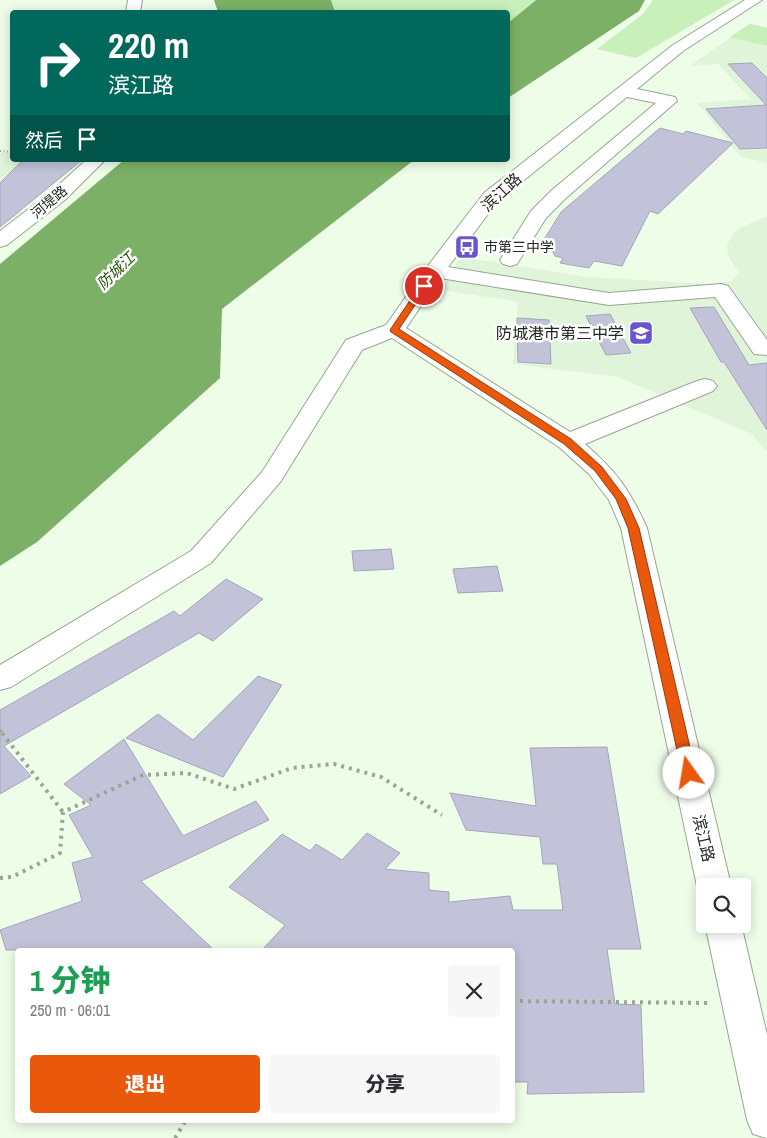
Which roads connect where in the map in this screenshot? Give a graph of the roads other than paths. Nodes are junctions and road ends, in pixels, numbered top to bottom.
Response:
1 (755, 0) edge
2 (624, 91) junction
3 (94, 162) edge
4 (0, 241) edge
5 (510, 260) dead end
6 (434, 272) junction
7 (394, 330) junction
8 (767, 348) edge
9 (705, 386) dead end
10 (568, 442) junction
11 (0, 679) edge
12 (712, 878) edge
13 (725, 933) edge
14 (767, 1120) edge

1 - 2 street, 滨江路
2 - 5 street
2 - 6 street, 滨江路
3 - 4 street, 河堤路
6 - 7 street, 滨江路
6 - 8 street
7 - 10 street, 滨江路
7 - 11 street
9 - 10 street
10 - 12 street, 滨江路
13 - 14 street

